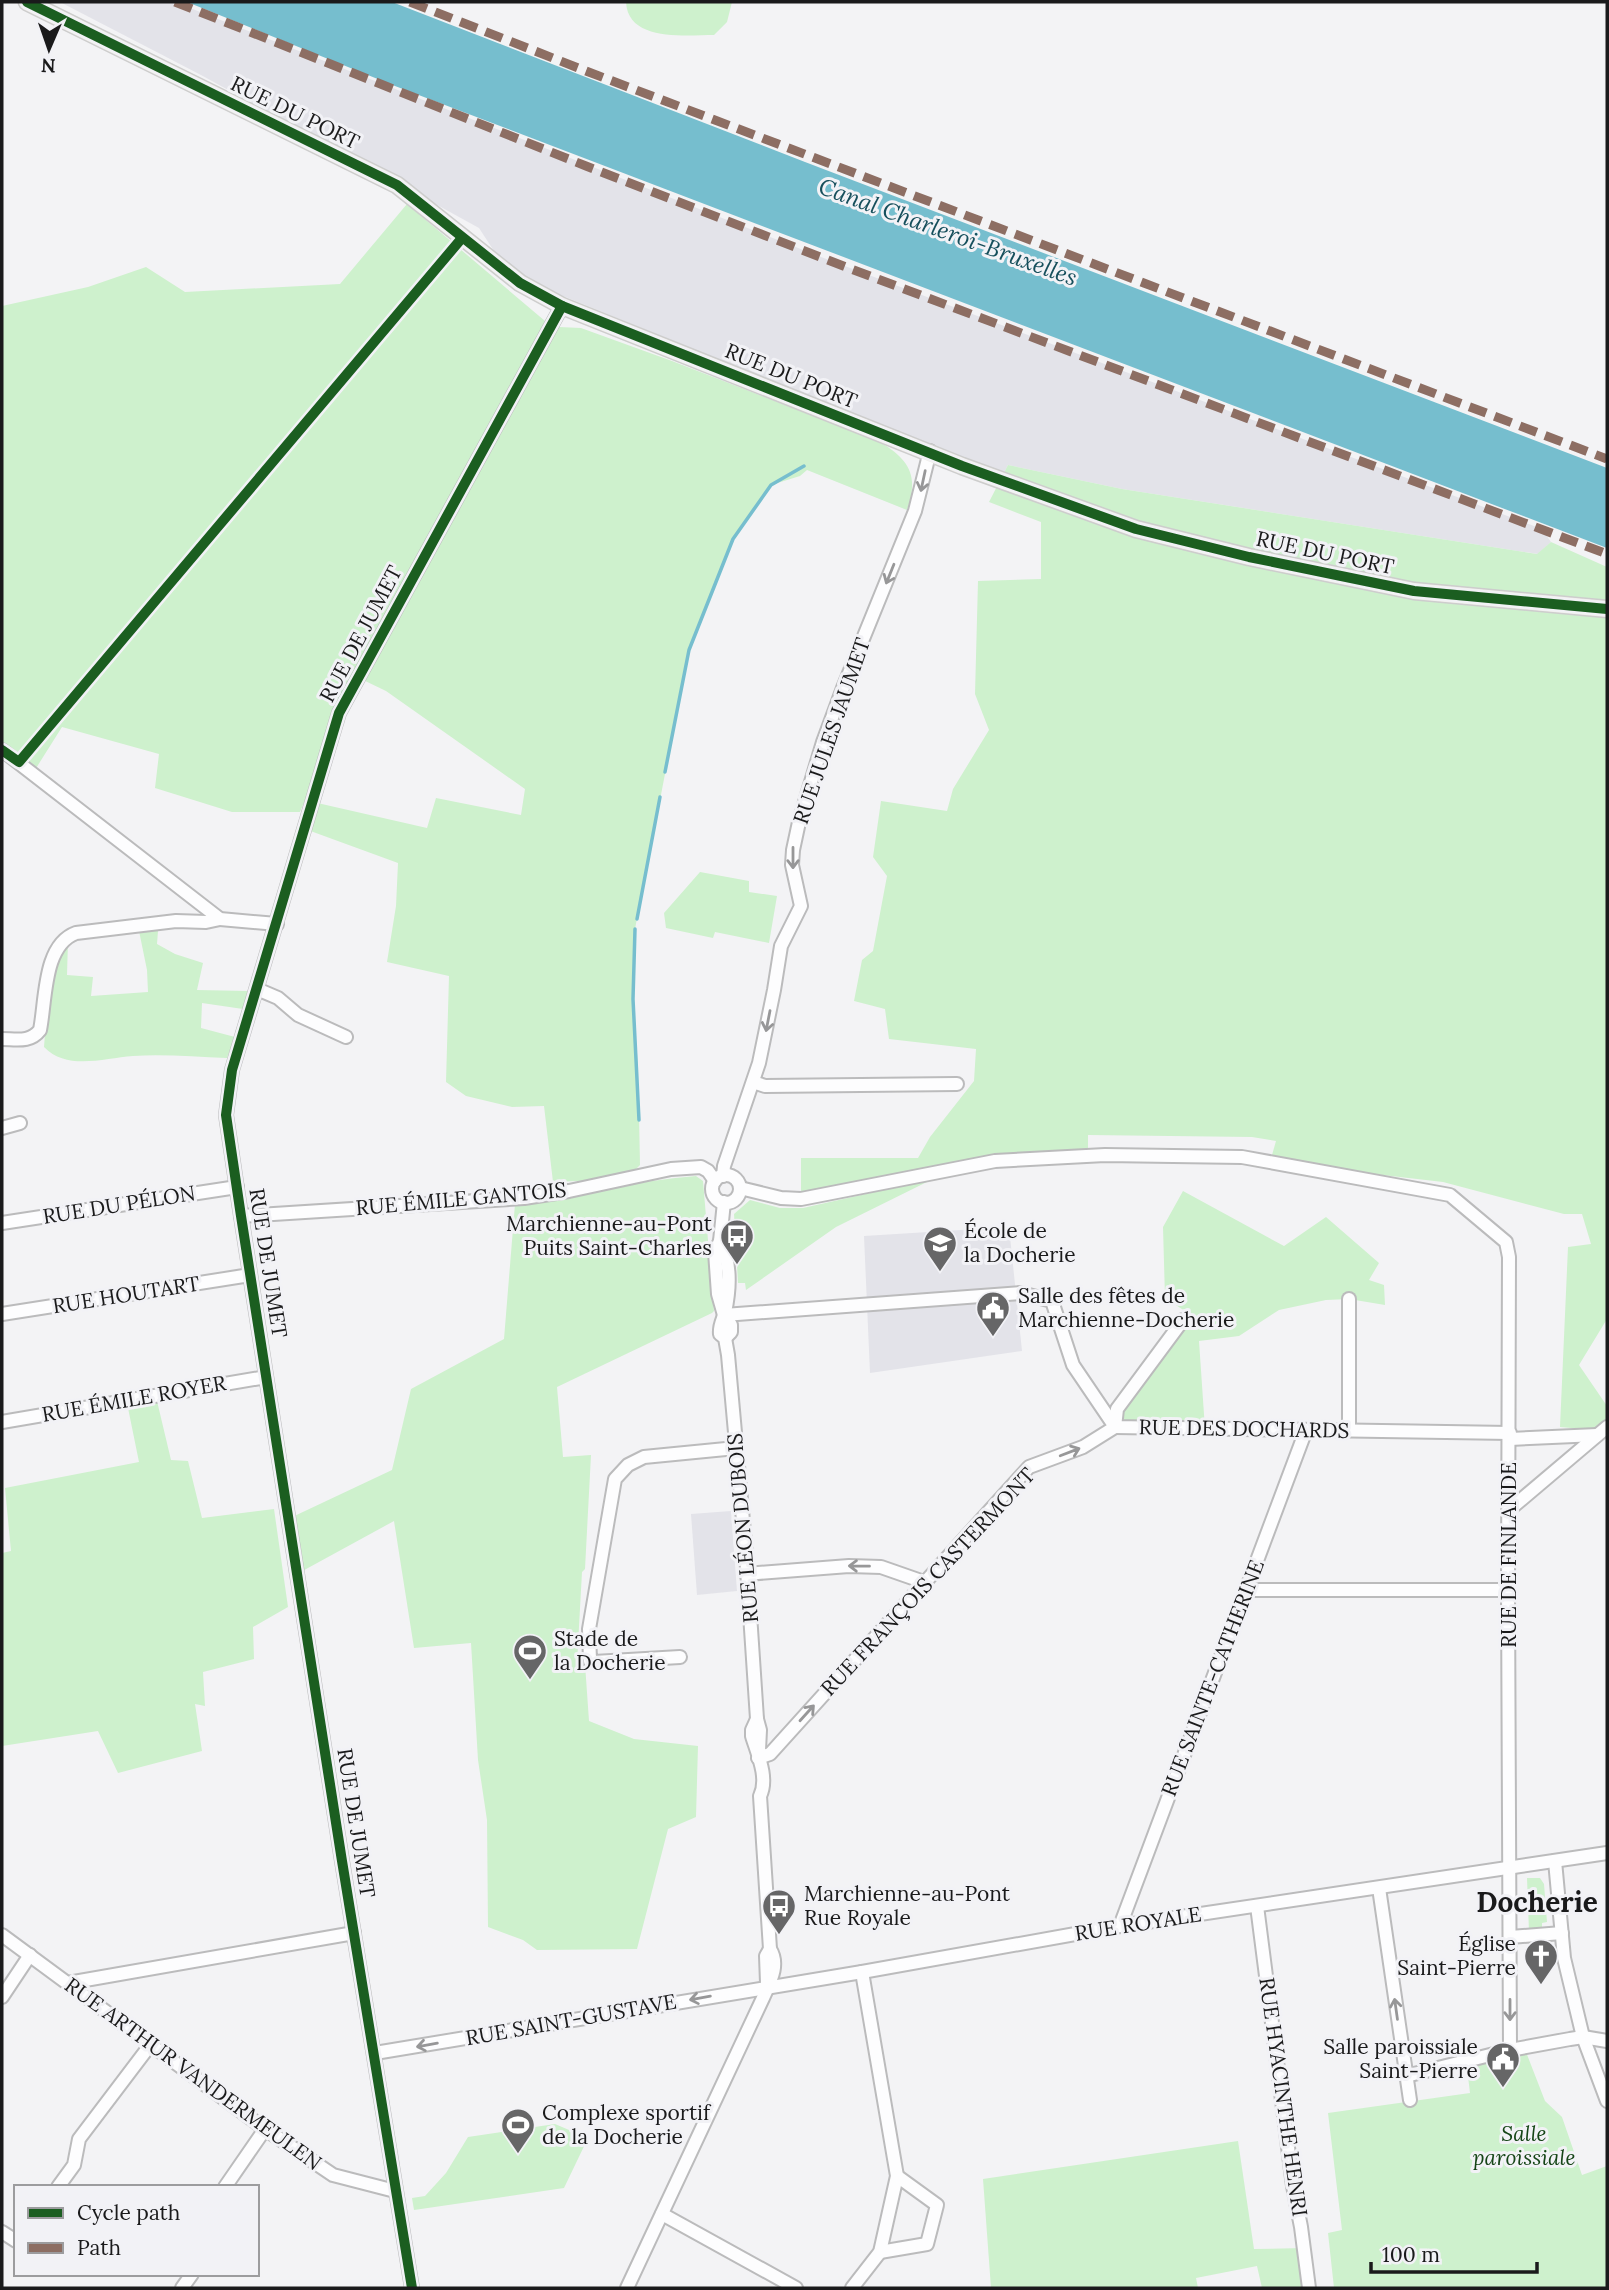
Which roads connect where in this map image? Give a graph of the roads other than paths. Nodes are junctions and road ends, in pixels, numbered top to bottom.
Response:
1 (27, 2) edge
2 (562, 306) junction
3 (930, 451) junction
4 (1607, 609) edge
5 (2, 750) edge
6 (219, 919) junction
7 (277, 924) junction
8 (257, 989) junction
9 (346, 1037) dead end
10 (2, 1039) edge
11 (753, 1082) junction
12 (957, 1084) dead end
13 (20, 1123) dead end
14 (2, 1128) edge
15 (719, 1178) junction
16 (237, 1187) junction
17 (740, 1188) junction
18 (724, 1202) junction
19 (241, 1216) junction
20 (2, 1223) edge
21 (250, 1275) junction
22 (1349, 1298) dead end
23 (2, 1314) edge
24 (724, 1315) junction
25 (1183, 1320) dead end
26 (266, 1377) junction
27 (2, 1422) edge
28 (1115, 1427) junction
29 (1306, 1430) junction
30 (1349, 1430) junction
31 (1602, 1431) edge
32 (1510, 1436) junction
33 (736, 1448) junction
34 (1509, 1510) junction
35 (746, 1574) junction
36 (925, 1583) junction
37 (1247, 1590) junction
38 (1508, 1590) junction
39 (680, 1657) dead end
40 (758, 1758) junction
41 (1607, 1853) edge
42 (1555, 1861) junction
43 (1510, 1868) junction
44 (1379, 1888) junction
45 (1257, 1906) junction
46 (1120, 1926) junction
47 (354, 1933) junction
48 (1562, 1933) junction
49 (2, 1935) edge
50 (1510, 1937) junction
51 (30, 1955) junction
52 (862, 1972) junction
53 (68, 1983) junction
54 (767, 1987) junction
55 (2, 1997) edge
56 (1583, 2037) junction
57 (1607, 2041) edge
58 (151, 2044) junction
59 (1510, 2050) junction
60 (375, 2053) junction
61 (1406, 2076) junction
62 (1410, 2101) dead end
63 (1607, 2101) edge
64 (265, 2129) junction
65 (897, 2176) junction
66 (59, 2185) edge
67 (226, 2185) edge
68 (395, 2191) junction
69 (662, 2214) junction
70 (880, 2252) junction
71 (412, 2288) edge
72 (626, 2288) edge
73 (796, 2288) edge
74 (852, 2288) edge
75 (1309, 2288) edge

1 - 2 main road, RUE DU PORT
2 - 3 main road, RUE DU PORT
2 - 7 street, RUE DE JUMET
3 - 4 main road, RUE DU PORT
3 -> 11 street, RUE JULES JAUMET
5 - 6 street
6 - 7 street
6 - 10 street
7 - 8 street, RUE DE JUMET
8 - 9 street
8 - 16 street, RUE DE JUMET
11 - 12 street
11 - 15 street, RUE JULES JAUMET
13 - 14 street
15 - 17 street
15 - 18 street
15 - 19 street, RUE ÉMILE GANTOIS
16 - 19 street, RUE DE JUMET
16 - 20 street, RUE DU PÉLON
17 - 18 street
17 - 32 street, RUE DE FINLANDE
18 - 24 street, RUE LÉON DUBOIS
19 - 21 street, RUE DE JUMET
21 - 23 street, RUE HOUTART
21 - 26 street, RUE DE JUMET
22 - 30 street
24 - 28 street, RUE DES DOCHARDS
24 - 33 street, RUE LÉON DUBOIS
25 - 28 street
26 - 27 street, RUE ÉMILE ROYER
26 - 47 street, RUE DE JUMET
28 - 29 street, RUE DES DOCHARDS
36 -> 28 street, RUE FRANÇOIS CASTERMONT
29 - 30 street, RUE DES DOCHARDS
29 - 37 street, RUE SAINTE-CATHERINE
30 - 32 street, RUE DES DOCHARDS
31 - 32 street, RUE DES DOCHARDS
31 - 34 street
32 - 34 street, RUE DE FINLANDE
33 - 35 street, RUE LÉON DUBOIS
33 - 39 street
34 - 38 street, RUE DE FINLANDE
36 -> 35 street
35 - 40 street, RUE LÉON DUBOIS
40 -> 36 street, RUE FRANÇOIS CASTERMONT
37 - 38 street
37 - 46 street, RUE SAINTE-CATHERINE
38 - 43 street, RUE DE FINLANDE
40 - 54 street, RUE LÉON DUBOIS
41 - 42 street, RUE ROYALE
42 - 43 street, RUE ROYALE
42 - 48 street
43 - 44 street, RUE ROYALE
43 - 50 street, RUE DE FINLANDE
44 - 45 street, RUE ROYALE
61 -> 44 street
45 - 46 street, RUE ROYALE
45 - 75 street, RUE HYACINTHE HENRI
46 - 52 street, RUE ROYALE
47 - 53 street
47 - 60 street, RUE DE JUMET
48 - 50 street
48 - 56 street
49 - 51 street, RUE ARTHUR VANDERMEULEN
50 -> 59 street, RUE DE FINLANDE
51 - 53 street, RUE ARTHUR VANDERMEULEN
51 - 55 street
52 - 54 street, RUE ROYALE
52 - 65 street
53 - 58 street, RUE ARTHUR VANDERMEULEN
54 -> 60 street, RUE SAINT-GUSTAVE
54 - 69 street
56 - 57 street
56 - 59 street
56 - 63 street
58 - 64 street, RUE ARTHUR VANDERMEULEN
58 - 66 street
59 - 61 street
60 - 68 street, RUE DE JUMET
61 - 62 street
64 - 67 street
64 - 68 street, RUE ARTHUR VANDERMEULEN
65 - 70 street
65 - 70 street
68 - 71 street, RUE DE JUMET
69 - 72 street
69 - 73 street
70 - 74 street

